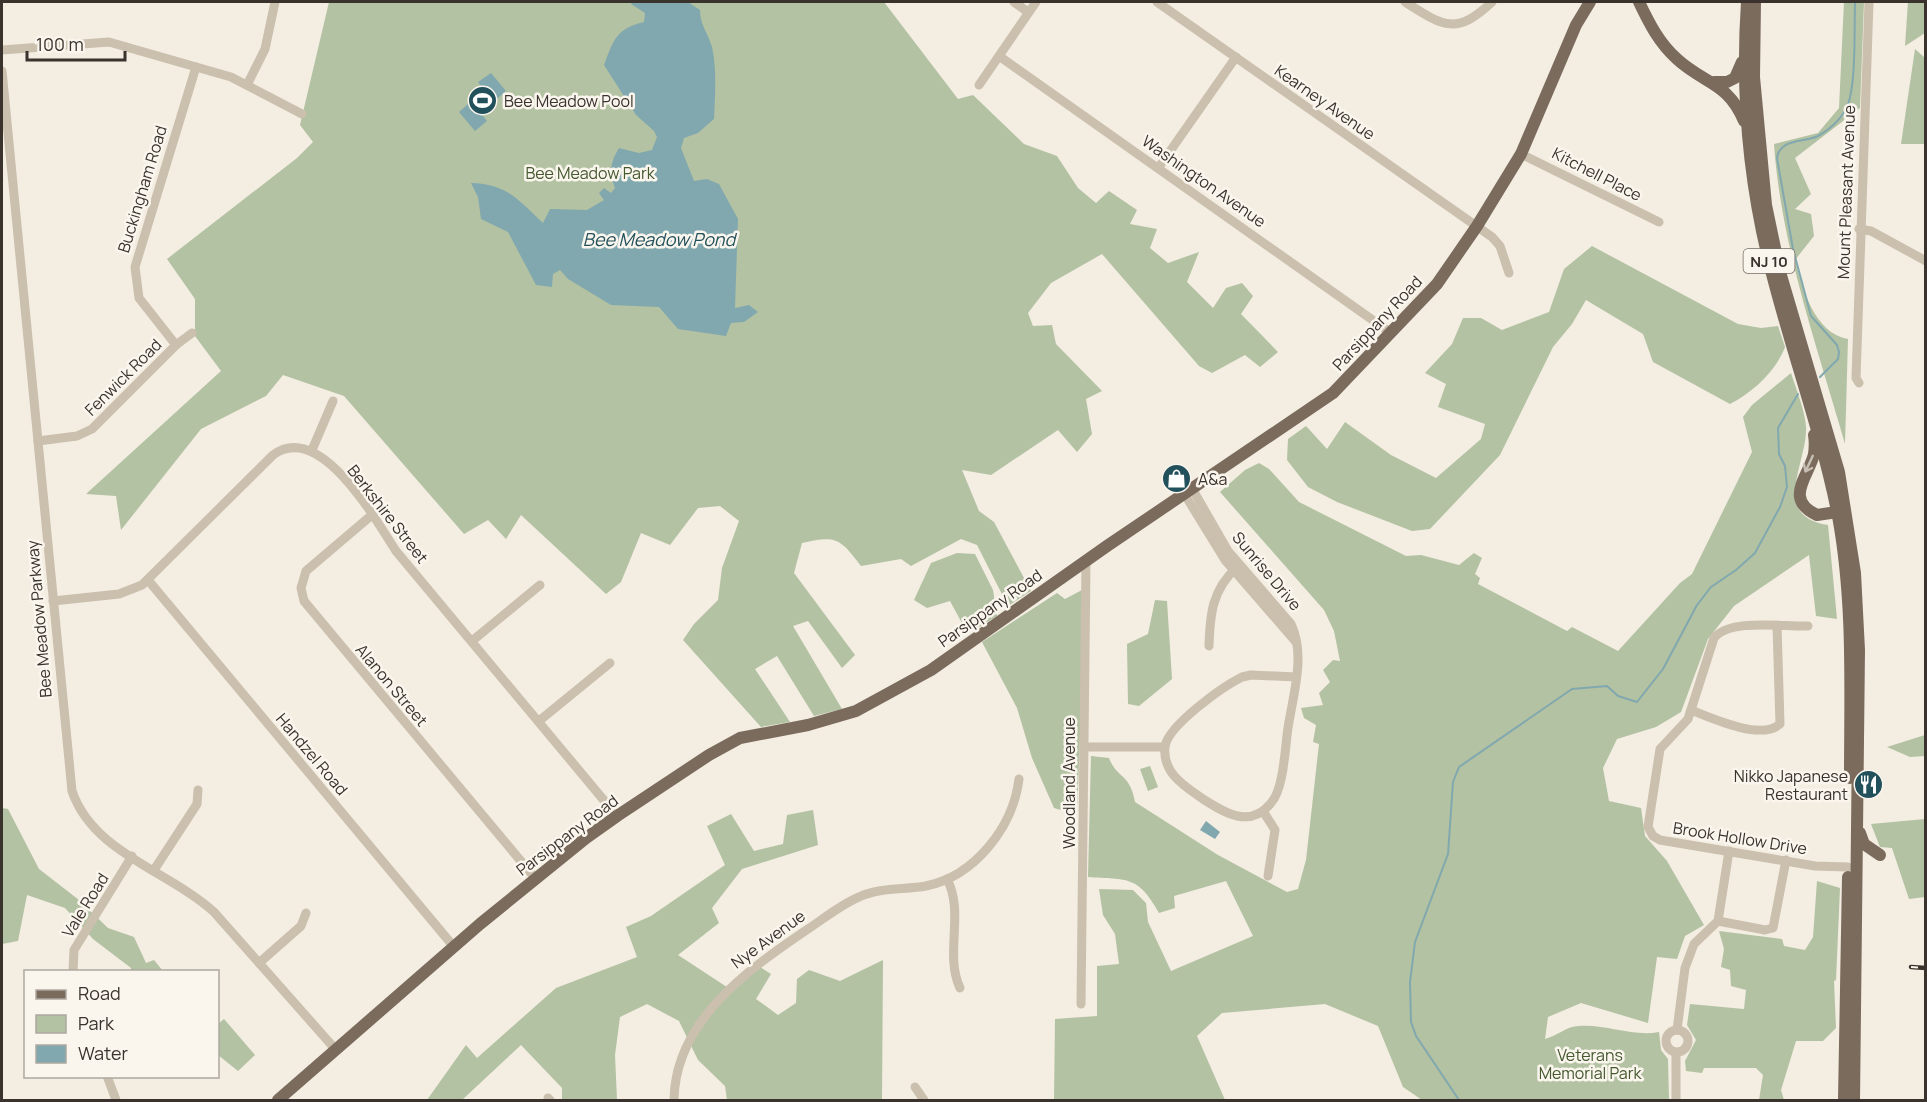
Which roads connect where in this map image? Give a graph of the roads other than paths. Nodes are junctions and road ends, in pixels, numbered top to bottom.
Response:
1 (275, 2) edge
2 (1014, 2) edge
3 (1036, 2) edge
4 (1157, 2) edge
5 (1405, 2) edge
6 (1492, 2) edge
7 (1590, 2) edge
8 (1639, 2) edge
9 (1746, 2) edge
10 (1755, 2) edge
11 (1869, 2) edge
12 (1028, 12) junction
13 (2, 50) edge
14 (1745, 52) junction
15 (999, 56) junction
16 (1236, 57) junction
17 (196, 67) junction
18 (2, 71) edge
19 (1714, 82) junction
20 (247, 85) junction
21 (979, 85) dead end
22 (302, 114) dead end
23 (1748, 129) junction
24 (1521, 154) junction
25 (1159, 167) junction
26 (1659, 222) dead end
27 (1477, 226) junction
28 (1859, 228) junction
29 (1926, 261) edge
30 (1509, 273) dead end
31 (192, 333) dead end
32 (1391, 333) junction
33 (176, 345) junction
34 (1859, 383) dead end
35 (333, 401) dead end
36 (1811, 407) junction
37 (38, 441) junction
38 (312, 450) junction
39 (1189, 493) junction
40 (1837, 512) junction
41 (373, 514) junction
42 (1086, 562) junction
43 (1237, 567) junction
44 (148, 580) junction
45 (540, 585) dead end
46 (53, 602) junction
47 (1777, 626) junction
48 (1808, 626) dead end
49 (472, 641) junction
50 (1209, 646) dead end
51 (610, 663) dead end
52 (1296, 677) junction
53 (1691, 710) junction
54 (539, 722) junction
55 (1085, 747) junction
56 (1165, 747) junction
57 (1019, 779) dead end
58 (198, 790) dead end
59 (1263, 811) junction
60 (618, 816) junction
61 (1857, 818) junction
62 (1729, 851) junction
63 (132, 856) junction
64 (1786, 860) junction
65 (154, 870) junction
66 (1853, 872) junction
67 (1268, 876) dead end
68 (535, 878) junction
69 (947, 879) junction
70 (306, 913) dead end
71 (1718, 921) junction
72 (453, 947) junction
73 (259, 963) junction
74 (73, 970) edge
75 (960, 988) dead end
76 (1081, 1004) dead end
77 (1677, 1030) junction
78 (336, 1050) junction
79 (1676, 1053) junction
80 (107, 1078) edge
81 (915, 1087) dead end
82 (116, 1101) edge
83 (278, 1101) edge
84 (674, 1101) edge
85 (924, 1101) edge
86 (1676, 1101) edge
87 (1844, 1101) edge
88 (1854, 1101) edge

1 - 20 street
2 - 12 street
3 - 12 street
4 - 16 street, Kearney Avenue
5 - 6 street
7 - 24 main road, Parsippany Road
8 - 19 main road
9 - 14 main road, NJ 10
10 - 61 main road, NJ 10
11 - 28 street, Mount Pleasant Avenue
12 - 15 street
13 - 17 street
14 - 19 main road
14 - 23 main road, NJ 10
15 - 21 street
15 - 25 street, Washington Avenue
16 - 25 street
16 - 27 street, Kearney Avenue
17 - 20 street
17 - 33 street, Buckingham Road
18 - 37 street, Bee Meadow Parkway
19 - 23 main road
20 - 22 street
23 - 36 main road, NJ 10
24 - 26 street, Kitchell Place
24 - 27 main road, Parsippany Road
25 - 32 street, Washington Avenue
27 - 30 street, Kearney Avenue
27 - 32 main road, Parsippany Road
28 - 29 street
28 - 34 street, Mount Pleasant Avenue
31 - 33 street, Fenwick Road
32 - 39 main road, Parsippany Road
33 - 37 street, Fenwick Road
35 - 38 street
36 - 40 main road, NJ 10
36 -> 40 main road
37 - 46 street, Bee Meadow Parkway
38 - 41 street, Berkshire Street
38 - 44 street
39 - 42 main road, Parsippany Road
39 - 43 street, Sunrise Drive
40 - 66 main road, NJ 10
41 - 49 street, Berkshire Street
41 - 68 street, Alanon Street
42 - 55 street, Woodland Avenue
42 - 60 main road, Parsippany Road
43 - 50 street
43 - 52 street, Sunrise Drive
44 - 46 street
44 - 72 street, Handzel Road
45 - 49 street
46 - 63 street, Bee Meadow Parkway
47 - 48 street, Brook Hollow Drive
47 - 53 street, Brook Hollow Drive
47 - 53 street
49 - 54 street, Berkshire Street
51 - 54 street
52 - 56 street
52 - 59 street, Sunrise Drive
53 - 62 street, Brook Hollow Drive
54 - 60 street, Berkshire Street
55 - 56 street
55 - 76 street, Woodland Avenue
56 - 59 street
57 - 69 street, Nye Avenue
58 - 65 street
59 - 67 street
60 - 68 main road, Parsippany Road
61 - 66 main road, NJ 10
61 - 66 main road
62 - 64 street, Brook Hollow Drive
62 - 71 street
63 - 65 street, Bee Meadow Parkway
63 - 74 street, Vale Road
64 - 66 street, Brook Hollow Drive
64 - 71 street
65 - 73 street, Bee Meadow Parkway
66 - 87 main road, NJ 10
66 - 88 main road, NJ 10
68 - 72 main road, Parsippany Road
69 - 75 street
69 - 84 street, Nye Avenue
70 - 73 street
71 - 77 street
72 - 78 main road, Parsippany Road
73 - 78 street, Bee Meadow Parkway
77 - 79 street
77 - 79 street
78 - 83 main road, Parsippany Road
79 - 86 street
80 - 82 street
81 - 85 street

